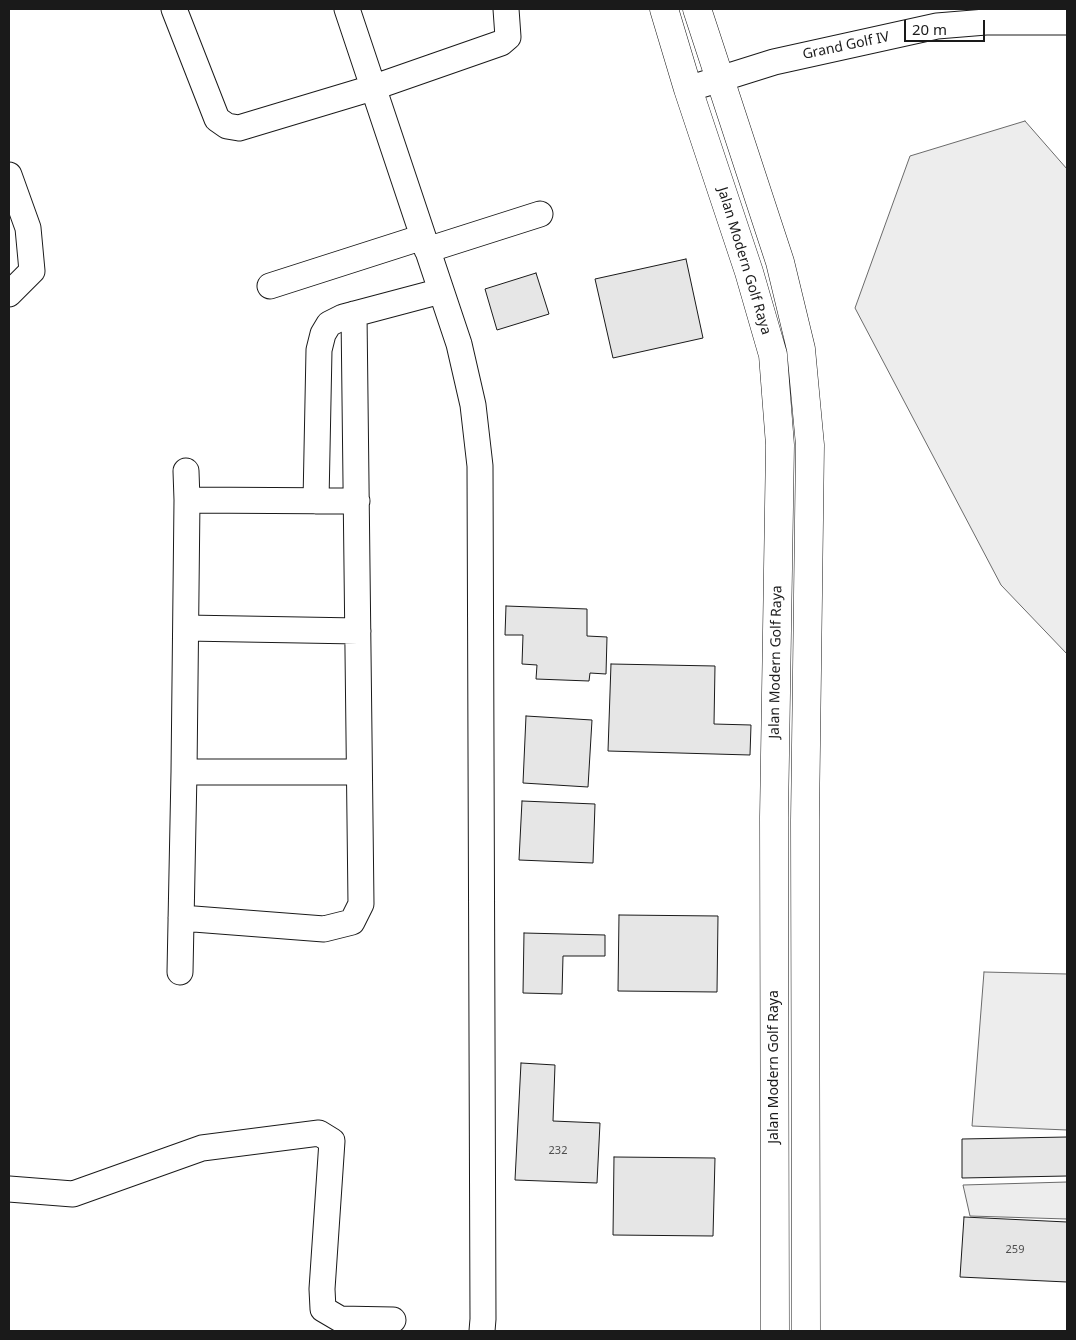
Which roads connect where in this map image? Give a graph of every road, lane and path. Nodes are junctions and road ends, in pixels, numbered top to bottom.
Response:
1 (347, 9) edge
2 (506, 9) edge
3 (664, 9) edge
4 (697, 9) edge
5 (181, 10) edge
6 (1067, 22) edge
7 (720, 78) junction
8 (372, 88) junction
9 (688, 90) junction
10 (9, 174) edge
11 (540, 214) dead end
12 (425, 244) junction
13 (270, 286) dead end
14 (441, 291) junction
15 (9, 294) edge
16 (354, 314) junction
17 (186, 471) dead end
18 (188, 500) junction
19 (316, 501) junction
20 (357, 501) junction
21 (186, 628) junction
22 (358, 631) junction
23 (184, 772) junction
24 (358, 772) junction
25 (181, 918) junction
26 (180, 972) dead end
27 (9, 1189) edge
28 (393, 1320) dead end
29 (482, 1331) edge
30 (775, 1331) edge
31 (806, 1331) edge

1 - 8 street
2 - 8 street
3 - 9 street, Jalan Modern Golf Raya
4 - 7 street
5 - 8 street
6 - 7 street, Grand Golf IV
7 - 9 street, Grand Golf IV
7 - 31 street
8 - 12 street
9 - 30 street, Jalan Modern Golf Raya
10 - 15 street
11 - 12 street
12 - 13 street
12 - 14 street
14 - 16 street
14 - 29 street
16 - 19 street
16 - 20 street
17 - 18 street
18 - 19 street
18 - 21 street
19 - 20 street
20 - 22 street
21 - 22 street
21 - 23 street
22 - 24 street
23 - 24 street
23 - 25 street
24 - 25 street
25 - 26 street
27 - 28 street

